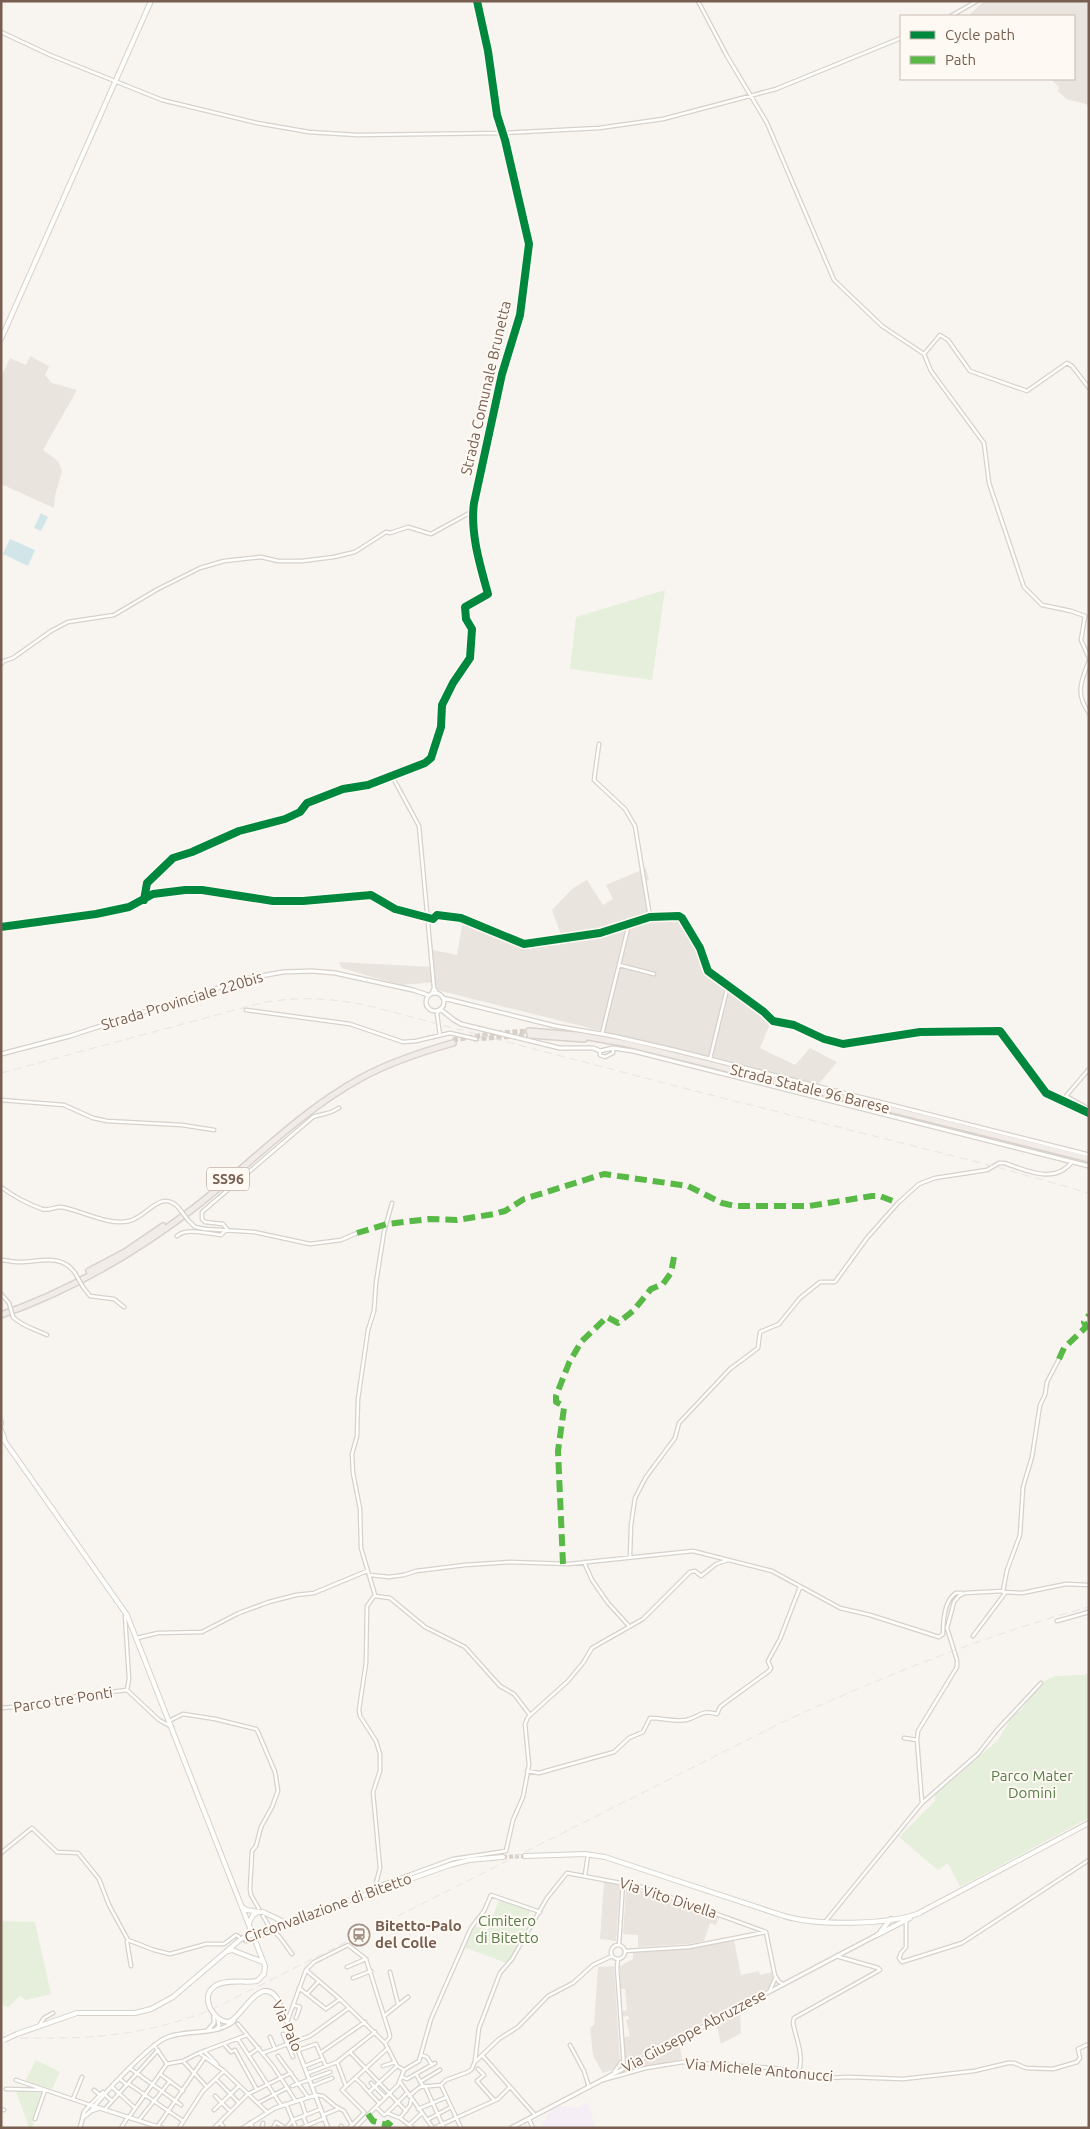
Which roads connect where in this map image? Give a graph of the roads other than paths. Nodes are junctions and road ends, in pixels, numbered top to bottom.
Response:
1 (150, 1) edge
2 (477, 1) edge
3 (698, 1) edge
4 (977, 1) edge
5 (953, 15) edge
6 (1, 32) edge
7 (900, 38) edge
8 (115, 81) junction
9 (751, 96) junction
10 (502, 133) junction
11 (1, 339) edge
12 (924, 354) junction
13 (1089, 388) edge
14 (473, 511) junction
15 (1089, 659) edge
16 (1, 664) edge
17 (1089, 713) edge
18 (599, 744) dead end
19 (392, 776) junction
20 (144, 900) junction
21 (650, 917) junction
22 (429, 918) junction
23 (629, 923) junction
24 (1, 927) edge
25 (619, 965) junction
26 (654, 974) dead end
27 (728, 986) junction
28 (434, 988) junction
29 (437, 993) junction
30 (429, 996) junction
31 (443, 998) junction
32 (450, 1001) junction
33 (443, 1004) junction
34 (246, 1010) dead end
35 (437, 1011) junction
36 (529, 1033) tunnel mouth
37 (602, 1034) junction
38 (440, 1035) junction
39 (476, 1039) tunnel mouth
40 (613, 1048) junction
41 (600, 1050) junction
42 (1, 1054) edge
43 (710, 1059) junction
44 (1089, 1069) edge
45 (1, 1100) edge
46 (339, 1108) dead end
47 (1089, 1109) edge
48 (1089, 1113) edge
49 (214, 1130) dead end
50 (1088, 1156) edge
51 (1066, 1160) junction
52 (1072, 1162) junction
53 (1089, 1166) edge
54 (1066, 1168) junction
55 (1, 1187) edge
56 (392, 1203) dead end
57 (226, 1229) junction
58 (357, 1233) dead end
59 (177, 1236) dead end
60 (1, 1260) edge
61 (1, 1294) edge
62 (124, 1307) dead end
63 (1, 1313) edge
64 (47, 1335) dead end
65 (1059, 1360) dead end
66 (1, 1430) edge
67 (1, 1436) edge
68 (6, 1442) junction
69 (630, 1556) junction
70 (730, 1560) junction
71 (584, 1562) junction
72 (369, 1573) junction
73 (1089, 1585) edge
74 (800, 1587) junction
75 (1001, 1592) junction
76 (1006, 1592) junction
77 (962, 1594) junction
78 (374, 1596) junction
79 (1089, 1612) edge
80 (124, 1616) dead end
81 (1057, 1621) dead end
82 (629, 1626) junction
83 (973, 1636) dead end
84 (136, 1638) junction
85 (1041, 1683) dead end
86 (126, 1690) junction
87 (1, 1708) edge
88 (530, 1715) junction
89 (171, 1720) junction
90 (172, 1727) junction
91 (904, 1738) dead end
92 (917, 1740) junction
93 (527, 1771) junction
94 (922, 1803) junction
95 (1089, 1823) edge
96 (1, 1853) edge
97 (588, 1854) junction
98 (525, 1856) tunnel mouth
99 (503, 1857) tunnel mouth
100 (1089, 1860) edge
101 (586, 1875) junction
102 (623, 1882) junction
103 (375, 1889) junction
104 (244, 1910) junction
105 (259, 1912) junction
106 (540, 1912) junction
107 (919, 1912) junction
108 (271, 1916) junction
109 (891, 1918) junction
110 (876, 1920) junction
111 (906, 1920) junction
112 (838, 1921) junction
113 (286, 1922) junction
114 (825, 1922) junction
115 (249, 1923) junction
116 (752, 1926) junction
117 (270, 1929) junction
118 (882, 1930) junction
119 (887, 1930) junction
120 (766, 1932) junction
121 (754, 1934) junction
122 (255, 1935) junction
123 (877, 1935) junction
124 (128, 1940) junction
125 (236, 1942) junction
126 (619, 1945) junction
127 (226, 1951) junction
128 (625, 1951) junction
129 (238, 1953) junction
130 (292, 1954) dead end
131 (612, 1956) junction
132 (836, 1956) junction
133 (618, 1959) junction
134 (260, 1960) junction
135 (366, 1961) junction
136 (132, 1966) dead end
137 (347, 1967) dead end
138 (306, 1970) junction
139 (371, 1971) junction
140 (390, 1972) dead end
141 (353, 1978) dead end
142 (776, 1978) junction
143 (319, 1981) junction
144 (784, 1984) junction
145 (778, 1987) junction
146 (299, 1988) junction
147 (768, 1993) junction
148 (307, 1994) junction
149 (408, 1997) dead end
150 (340, 1999) junction
151 (279, 2000) joint
152 (398, 2004) junction
153 (294, 2005) junction
154 (349, 2008) junction
155 (53, 2014) dead end
156 (214, 2015) junction
157 (383, 2016) junction
158 (296, 2018) dead end
159 (218, 2020) junction
160 (234, 2020) junction
161 (287, 2022) junction
162 (365, 2022) junction
163 (214, 2023) junction
164 (40, 2024) junction
165 (238, 2024) dead end
166 (216, 2029) junction
167 (208, 2030) junction
168 (375, 2032) junction
169 (283, 2034) dead end
170 (247, 2035) junction
171 (270, 2037) dead end
172 (238, 2039) junction
173 (3, 2041) edge
174 (295, 2042) junction
175 (385, 2043) junction
176 (224, 2044) junction
177 (288, 2044) junction
178 (1089, 2044) edge
179 (154, 2045) junction
180 (570, 2045) dead end
181 (259, 2048) junction
182 (388, 2048) junction
183 (275, 2049) junction
184 (158, 2050) junction
185 (299, 2050) junction
186 (204, 2051) junction
187 (350, 2052) junction
188 (199, 2053) junction
189 (263, 2053) junction
190 (320, 2053) junction
191 (249, 2055) junction
192 (421, 2055) junction
193 (482, 2055) junction
194 (278, 2056) dead end
195 (205, 2057) junction
196 (293, 2057) dead end
197 (313, 2057) dead end
198 (323, 2059) junction
199 (622, 2060) junction
200 (183, 2061) junction
201 (315, 2062) junction
202 (337, 2062) junction
203 (394, 2062) junction
204 (435, 2062) dead end
205 (475, 2062) junction
206 (167, 2064) junction
207 (632, 2064) junction
208 (432, 2065) junction
209 (305, 2066) junction
210 (326, 2066) junction
211 (383, 2066) dead end
212 (397, 2066) junction
213 (624, 2068) junction
214 (130, 2069) junction
215 (318, 2069) junction
216 (365, 2069) junction
217 (478, 2069) dead end
218 (404, 2070) junction
219 (440, 2070) dead end
220 (224, 2071) junction
221 (330, 2072) dead end
222 (194, 2073) junction
223 (291, 2073) junction
224 (308, 2073) junction
225 (798, 2073) junction
226 (136, 2074) junction
227 (160, 2074) junction
228 (416, 2074) junction
229 (624, 2074) junction
230 (320, 2076) junction
231 (610, 2076) junction
232 (82, 2077) dead end
233 (280, 2077) junction
234 (402, 2077) junction
235 (332, 2078) dead end
236 (355, 2078) junction
237 (120, 2079) junction
238 (216, 2079) junction
239 (310, 2079) junction
240 (16, 2080) dead end
241 (170, 2081) junction
242 (601, 2081) junction
243 (400, 2082) junction
244 (420, 2082) junction
245 (299, 2083) junction
246 (371, 2083) dead end
247 (379, 2083) junction
248 (128, 2084) junction
249 (267, 2084) junction
250 (152, 2085) junction
251 (441, 2085) junction
252 (208, 2086) junction
253 (239, 2086) junction
254 (292, 2086) dead end
255 (312, 2086) junction
256 (346, 2086) junction
257 (375, 2086) junction
258 (424, 2086) junction
259 (589, 2087) junction
260 (112, 2088) junction
261 (287, 2088) junction
262 (510, 2088) junction
263 (6, 2089) dead end
264 (45, 2090) junction
265 (94, 2090) dead end
266 (257, 2090) junction
267 (183, 2091) junction
268 (162, 2092) junction
269 (369, 2092) junction
270 (380, 2092) junction
271 (104, 2093) junction
272 (389, 2093) junction
273 (407, 2093) junction
274 (119, 2094) junction
275 (231, 2094) junction
276 (248, 2094) junction
277 (274, 2094) junction
278 (144, 2095) junction
279 (316, 2095) junction
280 (100, 2096) junction
281 (215, 2096) dead end
282 (308, 2097) junction
283 (374, 2097) junction
284 (385, 2097) junction
285 (410, 2097) junction
286 (447, 2097) junction
287 (73, 2099) junction
288 (300, 2099) junction
289 (295, 2100) junction
290 (494, 2100) junction
291 (80, 2101) junction
292 (112, 2102) junction
293 (154, 2102) junction
294 (175, 2102) junction
295 (222, 2102) junction
296 (397, 2102) junction
297 (239, 2103) junction
298 (258, 2103) junction
299 (286, 2103) junction
300 (379, 2103) junction
301 (433, 2103) junction
302 (92, 2105) junction
303 (181, 2105) dead end
304 (281, 2105) junction
305 (376, 2107) junction
306 (452, 2107) junction
307 (103, 2108) junction
308 (135, 2108) junction
309 (340, 2108) junction
310 (418, 2108) junction
311 (321, 2109) junction
312 (214, 2110) dead end
313 (91, 2111) junction
314 (230, 2111) junction
315 (406, 2111) junction
316 (84, 2112) junction
317 (169, 2112) junction
318 (267, 2112) junction
319 (364, 2112) junction
320 (386, 2113) junction
321 (422, 2113) junction
322 (438, 2114) junction
323 (306, 2115) junction
324 (367, 2115) junction
325 (535, 2116) junction
326 (128, 2117) junction
327 (324, 2117) junction
328 (456, 2117) junction
329 (400, 2118) junction
330 (529, 2118) junction
331 (35, 2119) dead end
332 (83, 2119) junction
333 (139, 2120) junction
334 (293, 2120) junction
335 (427, 2120) junction
336 (183, 2121) junction
337 (220, 2122) junction
338 (250, 2123) junction
339 (263, 2123) dead end
340 (312, 2124) junction
341 (442, 2124) junction
342 (352, 2125) junction
343 (409, 2125) junction
344 (306, 2126) junction
345 (158, 2127) edge
346 (80, 2128) edge
347 (121, 2128) edge
348 (179, 2128) edge
349 (214, 2128) edge
350 (224, 2128) edge
351 (243, 2128) edge
352 (254, 2128) edge
353 (262, 2128) edge
354 (274, 2128) edge
355 (286, 2128) edge
356 (296, 2128) edge
357 (301, 2128) edge
358 (328, 2128) edge
359 (349, 2128) edge
360 (355, 2128) edge
361 (413, 2128) edge
362 (433, 2128) edge
363 (444, 2128) edge
364 (461, 2128) edge
365 (511, 2128) edge
366 (533, 2128) edge

1 - 8 main road
2 - 10 street, Strada Comunale Brunetta
3 - 9 street
4 - 5 street
6 - 8 street
7 - 9 street
8 - 10 street
8 - 11 main road
9 - 10 street
9 - 12 street
10 - 14 street, Strada Comunale Brunetta
12 - 13 street
12 - 15 street
14 - 16 street
14 - 19 street, Strada Comunale Brunetta
15 - 17 street
18 - 21 street
19 - 20 street, Strada Comunale Brunetta
19 - 22 street
20 - 22 street
20 - 24 street
21 - 23 street
21 - 27 street
22 - 23 street
22 - 28 street
23 - 25 street
25 - 26 street
25 - 37 street
27 - 43 street
27 - 48 street
28 - 29 street
28 - 30 street
29 - 30 street
29 - 31 street
30 - 35 street
30 - 42 street, Strada Provinciale 220bis
31 - 32 street
31 - 33 street
32 - 33 street
32 - 37 street
33 - 35 street
34 - 38 street
35 - 38 street
35 - 41 street
36 - 50 highway, Strada Statale 96 Barese
37 - 43 street
38 - 39 street
40 - 41 street
40 - 41 street
40 - 51 street
43 - 50 street
44 - 47 street
45 - 49 street
46 - 57 street
51 - 52 street
51 - 54 street
52 - 53 street
52 - 54 street
54 - 69 street
55 - 57 street, bridge
56 - 72 street
57 - 58 street
57 - 59 street
60 - 62 street, bridge
61 - 64 street, bridge
63 - 63 highway, SS96
65 - 75 street
66 - 68 main road
67 - 68 main road
68 - 84 main road
69 - 70 street
69 - 71 street
70 - 74 street
70 - 82 street
71 - 72 street
71 - 82 street
72 - 78 street
72 - 84 street
73 - 76 street
74 - 77 street
74 - 93 street
75 - 76 street
75 - 77 street
76 - 83 street
77 - 92 street
78 - 88 street
78 - 103 street
79 - 81 street
80 - 86 street
82 - 88 street
84 - 89 main road
85 - 94 street
86 - 87 street, Parco tre Ponti
86 - 90 street, Parco tre Ponti
88 - 93 street
89 - 90 main road
89 - 117 street
90 - 104 main road
91 - 92 street
92 - 94 street
93 - 103 street
94 - 114 street
95 - 107 main road
96 - 124 street
97 - 98 main road
97 - 101 street
97 - 114 main road
99 - 103 main road, Circonvallazione di Bitetto
100 - 111 street
101 - 102 street, Via Vito Divella
101 - 106 street, Via Vito Divella
102 - 116 street, Via Vito Divella
102 - 126 street
103 - 113 main road, Circonvallazione di Bitetto
104 - 105 main road
104 - 115 main road
105 - 108 main road
105 - 115 main road
106 - 192 street
106 - 205 street
107 - 109 main road
107 - 111 main road
108 - 113 main road
108 - 117 main road
109 - 110 main road
109 - 112 main road
109 - 118 main road
109 - 119 main road
110 - 112 main road
110 - 118 main road
111 - 119 main road
112 - 114 main road
113 - 117 main road, Circonvallazione di Bitetto
115 - 122 main road
116 - 120 street, Via Vito Divella
116 - 121 street
117 - 122 main road, Circonvallazione di Bitetto
117 - 130 street
118 - 123 main road
119 - 123 main road
120 - 121 street
120 - 142 street
121 - 128 street
122 - 124 street
122 - 125 main road, Circonvallazione di Bitetto, bridge
122 - 134 main road
123 - 132 street, Via Giuseppe Abruzzese
124 - 136 street
125 - 127 main road, Circonvallazione di Bitetto
125 - 129 main road
126 - 128 street
126 - 131 street
127 - 129 main road
127 - 164 main road, Circonvallazione di Bitetto
128 - 133 street
129 - 134 main road
131 - 133 street
131 - 193 street
132 - 144 street, Via Giuseppe Abruzzese
132 - 225 street
133 - 199 street
134 - 156 main road
135 - 137 street
135 - 138 street
135 - 139 street
138 - 143 street
138 - 146 street
139 - 141 street
139 - 157 street
140 - 152 street
142 - 144 street
142 - 145 street
142 - 147 street
143 - 148 street
143 - 150 street
144 - 145 street, Via Giuseppe Abruzzese
145 - 147 street, Via Giuseppe Abruzzese
146 - 148 street
146 - 153 street
147 - 207 street, Via Giuseppe Abruzzese
148 - 150 street
149 - 152 street
150 - 154 street
151 - 160 main road, Via Palo
151 - 161 street, Via Palo
152 - 157 street
153 - 158 street
153 - 161 street
154 - 162 street
154 - 174 street
155 - 164 street
156 - 159 main road
156 - 163 street
157 - 175 street
159 - 160 main road
159 - 163 street
159 - 166 street
160 - 166 street
161 - 174 street, Via Palo
162 - 168 street
162 - 190 street
163 - 167 street
164 - 173 main road, Circonvallazione di Bitetto, bridge
165 - 170 street
166 - 167 street
167 - 179 street
168 - 175 street
168 - 187 street
169 - 177 street
170 - 172 street
170 - 181 street
171 - 183 street
172 - 176 street
172 - 191 street
174 - 177 street
174 - 185 street, Via Palo
175 - 182 street
176 - 186 street
176 - 266 street
177 - 183 street
177 - 196 street
178 - 225 street, Via Michele Antonucci
179 - 184 street
179 - 214 street
180 - 259 street
181 - 189 street
181 - 191 street
182 - 203 street
182 - 216 street
183 - 189 street
184 - 206 street
184 - 226 street
185 - 190 street
185 - 209 street, Via Palo
186 - 188 street
186 - 220 street
187 - 202 street
187 - 216 street
188 - 195 street
188 - 200 street
189 - 233 street
190 - 198 street
191 - 249 street
192 - 208 street
192 - 218 street
193 - 205 street
193 - 262 street
194 - 223 street
195 - 220 street
195 - 222 street
197 - 201 street
198 - 201 street
198 - 210 street
199 - 207 street
199 - 213 street
199 - 231 street
200 - 206 street
200 - 222 street
201 - 209 street
202 - 210 street
202 - 256 street
203 - 211 street
203 - 212 street
204 - 208 street
205 - 251 street
206 - 227 street
207 - 213 street, Via Giuseppe Abruzzese
208 - 228 street
209 - 224 street, Via Palo
210 - 215 street
212 - 218 street
212 - 247 street
213 - 229 street
213 - 231 street, Via Giuseppe Abruzzese
214 - 226 street
214 - 237 street
215 - 224 street
215 - 230 street
216 - 236 street
216 - 247 street
217 - 290 street
218 - 234 street
219 - 244 street
220 - 238 street
220 - 253 street
221 - 230 street
222 - 252 street
222 - 267 street
223 - 233 street
223 - 245 street
224 - 239 street, Via Palo
225 - 229 street, Via Michele Antonucci
226 - 248 street
226 - 250 street
227 - 241 street
227 - 250 street
228 - 234 street
228 - 244 street
229 - 242 street, Via Michele Antonucci
230 - 239 street
231 - 242 street, Via Giuseppe Abruzzese
232 - 287 street
233 - 249 street
233 - 261 street
234 - 243 street
235 - 255 street
236 - 256 street
236 - 269 street
237 - 248 street
237 - 260 street
238 - 252 street
238 - 275 street
239 - 245 street
239 - 255 street, Via Palo
240 - 264 street
241 - 267 street
241 - 268 street
242 - 259 street, Via Giuseppe Abruzzese
243 - 272 street
243 - 273 street
244 - 258 street
245 - 254 street
245 - 282 street
246 - 257 street
247 - 257 street
247 - 272 street
248 - 274 street
248 - 278 street
249 - 266 street
249 - 277 street
250 - 268 street
250 - 278 street
251 - 258 street
251 - 286 street
252 - 336 street
253 - 275 street
253 - 276 street
255 - 279 street, Via Palo
256 - 319 street
257 - 269 street
257 - 270 street
258 - 285 street
258 - 301 street
259 - 325 street, Via Giuseppe Abruzzese
260 - 271 street
260 - 274 street
261 - 277 street
261 - 289 street
262 - 290 street
262 - 325 street
263 - 264 street
264 - 287 street
264 - 331 street
265 - 280 street
266 - 276 street
267 - 294 street
268 - 293 street
268 - 294 street
269 - 283 street
270 - 283 street
270 - 284 street
271 - 280 street
271 - 292 street
271 - 302 street
272 - 284 street
272 - 296 street
273 - 285 street
273 - 296 street
274 - 292 street
274 - 308 street
275 - 295 street
275 - 297 street
276 - 297 street
276 - 298 street
277 - 298 street
277 - 304 street
278 - 293 street
278 - 308 street
279 - 282 street
279 - 309 street
279 - 311 street, Via Palo
280 - 302 street
281 - 295 street
282 - 288 street
283 - 300 street
284 - 300 street
285 - 310 street
285 - 315 street
286 - 301 street
286 - 306 street
287 - 291 street
288 - 289 street
288 - 323 street
289 - 299 street
290 - 328 street
291 - 302 street
291 - 316 street
292 - 307 street
293 - 317 street
293 - 333 street
294 - 303 street
294 - 317 street
295 - 312 street
295 - 314 street
296 - 315 street
296 - 320 street
297 - 314 street
298 - 318 street
299 - 304 street
299 - 334 street
300 - 305 street
301 - 310 street
301 - 322 street
302 - 307 street
302 - 313 street
302 - 316 street
304 - 318 street
305 - 320 street
305 - 324 street
306 - 322 street
306 - 328 street
307 - 313 street
307 - 326 street
308 - 326 street
309 - 327 street
309 - 342 street
310 - 321 street
311 - 323 street
311 - 327 street, Via Palo
313 - 332 street
314 - 337 street
315 - 329 street
316 - 332 street
317 - 336 street
317 - 345 street
318 - 338 street
319 - 324 street
319 - 342 street
320 - 329 street
321 - 335 street
321 - 343 street
322 - 335 street
322 - 341 street
323 - 334 street
323 - 340 street
323 - 344 street
324 - 360 street
325 - 330 street, Via Giuseppe Abruzzese
326 - 333 street
326 - 347 street
327 - 340 street
327 - 358 street, Via Palo
328 - 341 street
328 - 364 street
329 - 343 street
330 - 365 street, Via Giuseppe Abruzzese
330 - 366 street
332 - 346 street
333 - 345 street
334 - 355 street
334 - 356 street
335 - 362 street
336 - 348 street
337 - 349 street
337 - 350 street
338 - 351 street
338 - 352 street
339 - 353 street
340 - 344 street
341 - 362 street
341 - 363 street
342 - 359 street
343 - 361 street
344 - 357 street
354 - 355 street

